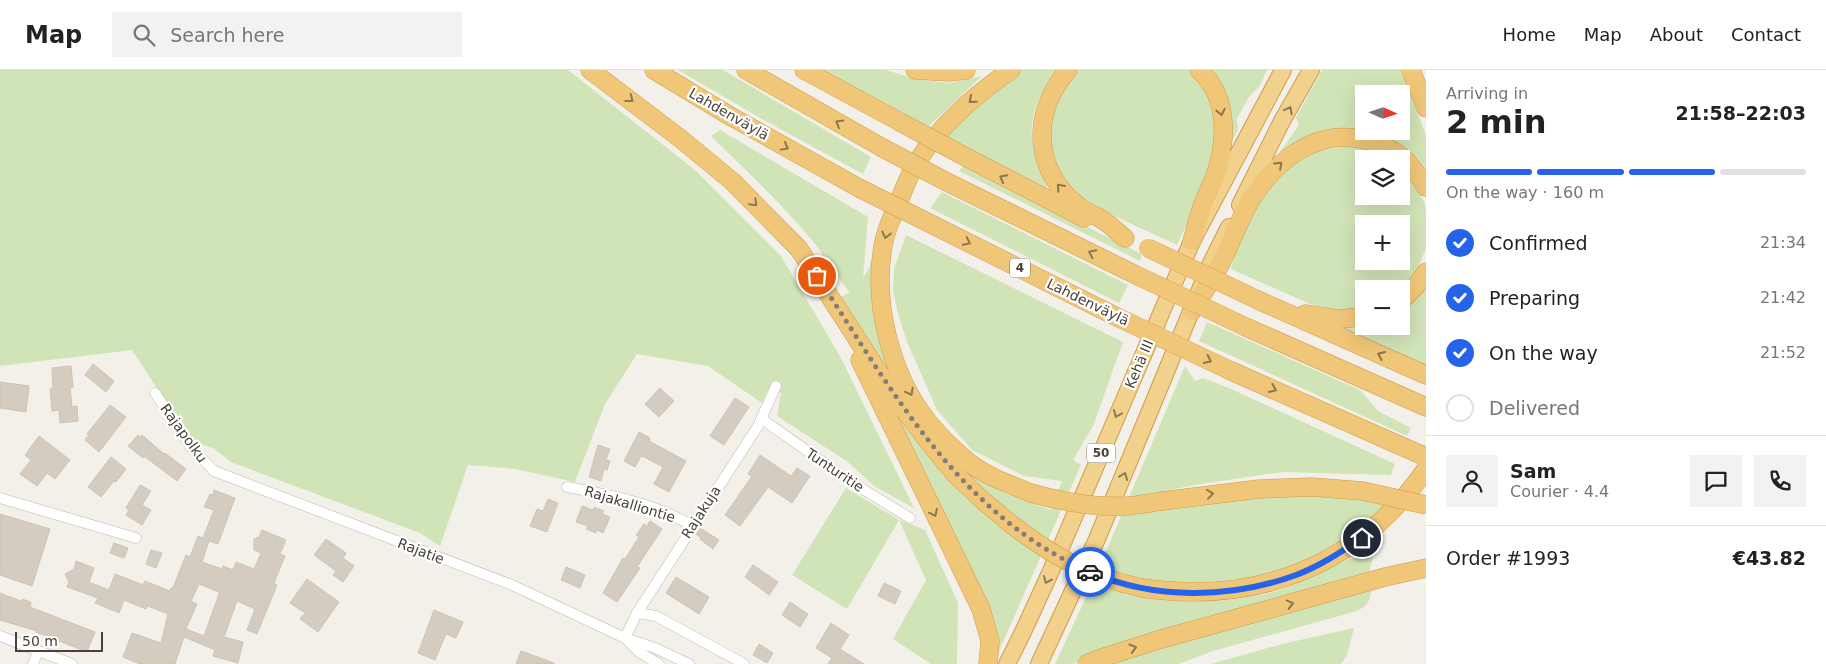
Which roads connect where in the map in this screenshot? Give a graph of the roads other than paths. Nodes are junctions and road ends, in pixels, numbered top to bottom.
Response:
1 (590, 70) edge
2 (654, 70) edge
3 (746, 70) edge
4 (804, 70) edge
5 (915, 70) edge
6 (966, 70) edge
7 (1010, 70) edge
8 (1068, 70) edge
9 (1199, 70) edge
10 (1283, 70) edge
11 (1311, 70) edge
12 (1411, 70) edge
13 (1426, 108) edge
14 (1426, 187) edge
15 (1125, 238) junction
16 (1192, 241) junction
17 (1426, 272) edge
18 (826, 290) junction
19 (1410, 292) edge
20 (1279, 310) junction
21 (1192, 311) junction
22 (1355, 318) edge
23 (1426, 375) edge
24 (776, 386) dead end
25 (155, 393) dead end
26 (1426, 407) edge
27 (762, 418) junction
28 (1426, 457) edge
29 (1426, 470) edge
30 (214, 471) joint
31 (567, 487) dead end
32 (0, 498) edge
33 (1426, 505) edge
34 (910, 518) dead end
35 (692, 526) junction
36 (136, 538) dead end
37 (1426, 568) edge
38 (637, 613) junction
39 (0, 636) edge
40 (625, 638) junction
41 (38, 651) junction
42 (33, 664) edge
43 (72, 664) edge
44 (659, 664) edge
45 (689, 664) edge
46 (744, 664) edge
47 (988, 664) edge
48 (1007, 664) edge
49 (1039, 664) edge
50 (1087, 664) edge

1 -> 18 highway
2 -> 28 highway, Lahdenväylä / 4, bridge
26 -> 3 highway, bridge
15 -> 4 highway, bridge
5 - 6 highway
7 -> 33 highway, bridge
15 -> 8 highway
9 -> 16 highway
10 - 16 highway, Kehä III / 50
21 -> 11 highway, Kehä III / 50
12 - 13 highway
21 -> 14 highway
15 - 20 highway, bridge
16 -> 48 highway, Kehä III / 50
17 - 19 highway
18 - 29 highway, bridge
18 -> 47 highway
20 - 22 highway
23 -> 20 highway
49 -> 21 highway, Kehä III / 50
24 - 27 street, Rajakuja
25 - 30 street, Rajapolku
27 - 34 street, Tunturitie
27 - 35 street, Rajakuja
30 - 40 street, Rajatie
31 - 35 street, Rajakalliontie
32 - 36 street
35 - 38 street, Rajakuja
50 -> 37 highway
38 - 40 street, Rajakuja
38 - 46 street
39 - 41 street
40 - 44 street, Rajatie
40 - 45 street, Rajatie
41 - 42 street
41 - 43 street

